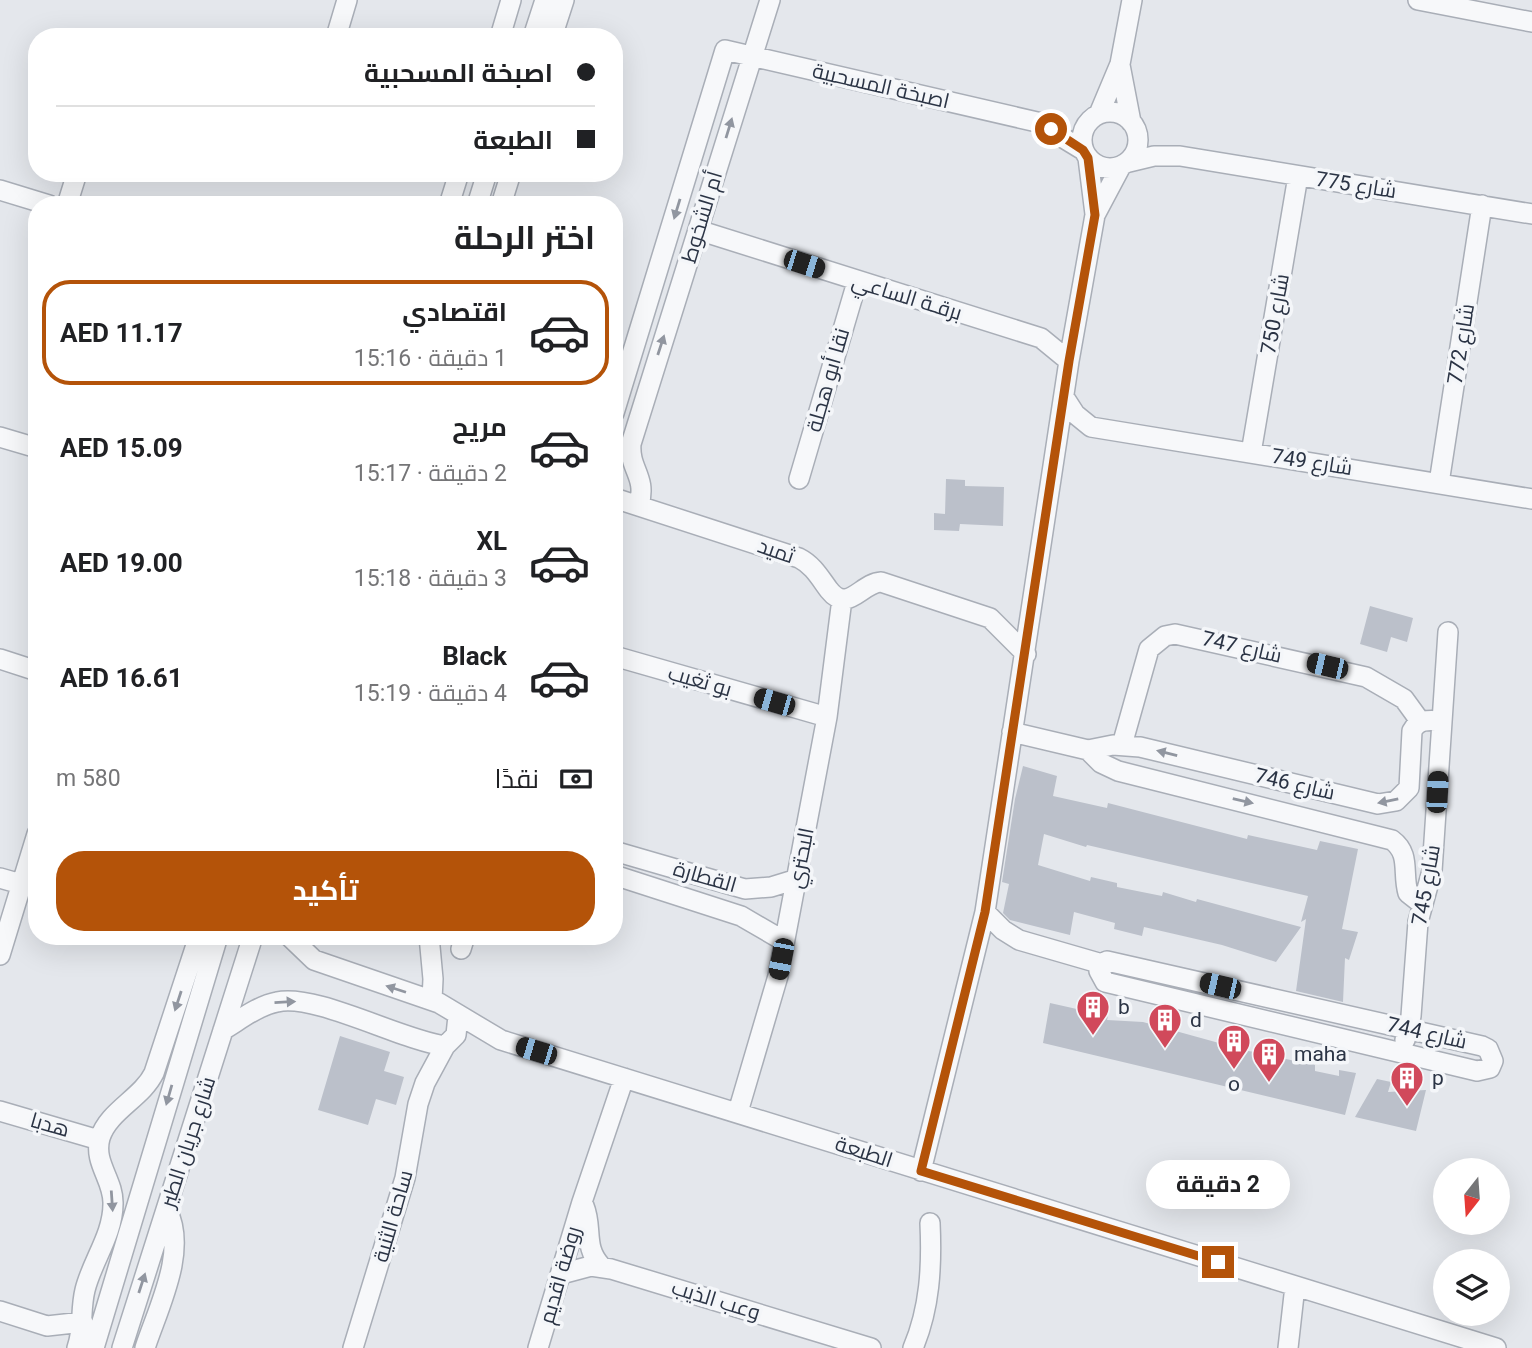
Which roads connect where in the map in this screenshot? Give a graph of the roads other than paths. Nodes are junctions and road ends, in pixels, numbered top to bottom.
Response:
1 (347, 0) edge
2 (545, 0) edge
3 (564, 0) edge
4 (770, 0) edge
5 (1132, 0) edge
6 (1418, 0) edge
7 (506, 5) edge
8 (1532, 22) edge
9 (339, 28) edge
10 (502, 28) edge
11 (536, 28) edge
12 (555, 28) edge
13 (725, 50) joint
14 (751, 57) junction
15 (1120, 64) junction
16 (1095, 117) junction
17 (1037, 122) junction
18 (1132, 124) junction
19 (1086, 154) junction
20 (1180, 156) junction
21 (1125, 164) junction
22 (1298, 176) junction
23 (0, 190) edge
24 (28, 199) edge
25 (1482, 205) junction
26 (1532, 214) edge
27 (1095, 215) junction
28 (698, 230) junction
29 (656, 279) junction
30 (857, 282) junction
31 (680, 286) junction
32 (1069, 361) junction
33 (624, 383) junction
34 (623, 386) edge
35 (646, 390) junction
36 (1064, 397) junction
37 (1091, 427) junction
38 (623, 431) edge
39 (634, 434) junction
40 (0, 437) edge
41 (28, 445) edge
42 (1056, 451) junction
43 (1251, 453) junction
44 (799, 480) dead end
45 (1439, 483) junction
46 (1532, 499) edge
47 (623, 501) edge
48 (639, 505) junction
49 (842, 599) junction
50 (1448, 632) dead end
51 (1026, 654) junction
52 (0, 659) edge
53 (623, 659) edge
54 (28, 668) edge
55 (827, 717) junction
56 (1441, 721) junction
57 (1420, 722) junction
58 (1012, 732) junction
59 (1122, 745) junction
60 (1088, 750) junction
61 (1288, 783) junction
62 (1282, 810) junction
63 (623, 854) edge
64 (28, 862) edge
65 (0, 878) edge
66 (623, 878) edge
67 (797, 879) junction
68 (21, 884) junction
69 (1422, 904) junction
70 (985, 912) junction
71 (784, 941) junction
72 (208, 945) edge
73 (209, 945) edge
74 (219, 945) edge
75 (250, 945) edge
76 (297, 945) edge
77 (430, 945) edge
78 (0, 955) edge
79 (245, 959) junction
80 (1102, 964) junction
81 (432, 1000) junction
82 (458, 1016) junction
83 (1409, 1029) junction
84 (223, 1030) junction
85 (416, 1039) junction
86 (445, 1046) junction
87 (1399, 1053) junction
88 (624, 1077) junction
89 (425, 1083) junction
90 (0, 1111) edge
91 (738, 1112) junction
92 (99, 1140) junction
93 (921, 1171) junction
94 (582, 1202) junction
95 (167, 1210) junction
96 (930, 1223) dead end
97 (106, 1235) junction
98 (126, 1242) junction
99 (601, 1266) junction
100 (561, 1274) junction
101 (1295, 1286) junction
102 (0, 1311) edge
103 (83, 1322) junction
104 (77, 1348) edge
105 (94, 1348) edge
106 (122, 1348) edge
107 (145, 1348) edge
108 (352, 1348) edge
109 (538, 1348) edge
110 (871, 1348) edge
111 (914, 1348) edge
112 (1288, 1348) edge
113 (1496, 1348) edge

1 - 9 street
2 - 11 street
3 - 12 street
4 - 14 street, أم الشخوط
5 - 15 street
6 - 8 street
7 - 10 street
13 - 14 street, اصبخة المسحبية
13 -> 29 street, أم الشخوط
14 - 17 street, اصبخة المسحبية
28 -> 14 street, أم الشخوط
15 - 16 street
15 - 18 street
16 - 17 street, اصبخة المسحبية
16 - 18 street
16 - 19 street
17 - 19 street, اصبخة المسحبية
18 - 20 street, شارع 775
18 - 21 street
19 - 21 street
19 - 27 street
20 - 21 street, شارع 775
20 - 22 street, شارع 775
21 - 27 street
22 - 25 street, شارع 775
22 - 43 street, شارع 750
23 - 24 street
25 - 26 street, شارع 775
25 - 45 street, شارع 772
27 - 32 street
28 - 30 street, برقـة الساعي
28 - 31 street, أم الشخوط
29 - 31 street
29 - 33 street, أم الشخوط
30 - 32 street, برقـة الساعي
30 - 44 street, نقا أبو هجلة
35 -> 31 street, أم الشخوط
32 - 36 street
33 - 34 street, أم الشخوط
33 - 35 street
35 - 39 street, أم الشخوط
36 - 37 street
36 - 42 street
37 - 42 street
37 - 43 street, شارع 749
38 - 39 street
39 - 48 street, أم الشخوط
40 - 41 street
42 - 51 street
43 - 45 street, شارع 749
45 - 46 street, شارع 749
47 - 48 street, ثميد
48 - 49 street, ثميد
49 - 51 street
49 - 55 street, البحتري
50 - 56 street, شارع 745
51 - 58 street
52 - 54 street
53 - 55 street, بو ثغيب
55 - 67 street, البحتري
56 - 57 street
56 - 69 street, شارع 745
57 - 59 street, شارع 747
57 -> 61 street, شارع 746
58 - 60 street, شارع 746
58 - 70 street
59 - 60 street, شارع 746
61 -> 59 street, شارع 746
60 -> 62 street, شارع 746
61 - 62 street
62 - 69 street, شارع 746
63 - 67 street, القطارة
64 - 68 street
65 - 68 street
66 - 71 street, القطارة
67 - 71 street, البحتري
68 - 78 street
69 - 83 street, شارع 745
70 - 80 street, شارع 744
70 - 93 street
71 - 91 street, البحتري
72 -> 92 street
73 -> 98 street, شارع جريان الطير
74 - 79 street
75 - 79 street, شارع جريان الطير
81 -> 76 street, الطبعة
77 - 81 street
79 - 84 street, شارع جريان الطير
80 - 83 street, شارع 744
80 - 87 street, شارع 744
81 - 82 street, الطبعة
82 - 86 street, ساحة الثنية
82 - 88 street, الطبعة
83 - 87 street, شارع 745
83 - 87 street, شارع 744
84 -> 85 street
84 - 95 street, شارع جريان الطير
85 - 86 street
85 - 89 street, ساحة الثنية
86 - 89 street, ساحة الثنية
88 - 91 street, الطبعة
88 - 94 street, روضة اقديم
89 - 108 street, ساحة الثنية
90 - 92 street, هدبا
91 - 93 street, الطبعة
92 -> 97 street
93 - 101 street, الطبعة
94 - 99 street, روضة اقديم
94 - 100 street, روضة اقديم
106 -> 95 street, شارع جريان الطير
95 - 107 street
96 - 111 street
97 - 98 street
97 - 103 street
98 - 105 street, شارع جريان الطير
99 - 100 street, وعب الذيب
99 - 110 street, وعب الذيب
100 - 109 street, روضة اقديم
101 - 112 street
101 - 113 street, الطبعة
102 - 103 street
103 - 104 street

